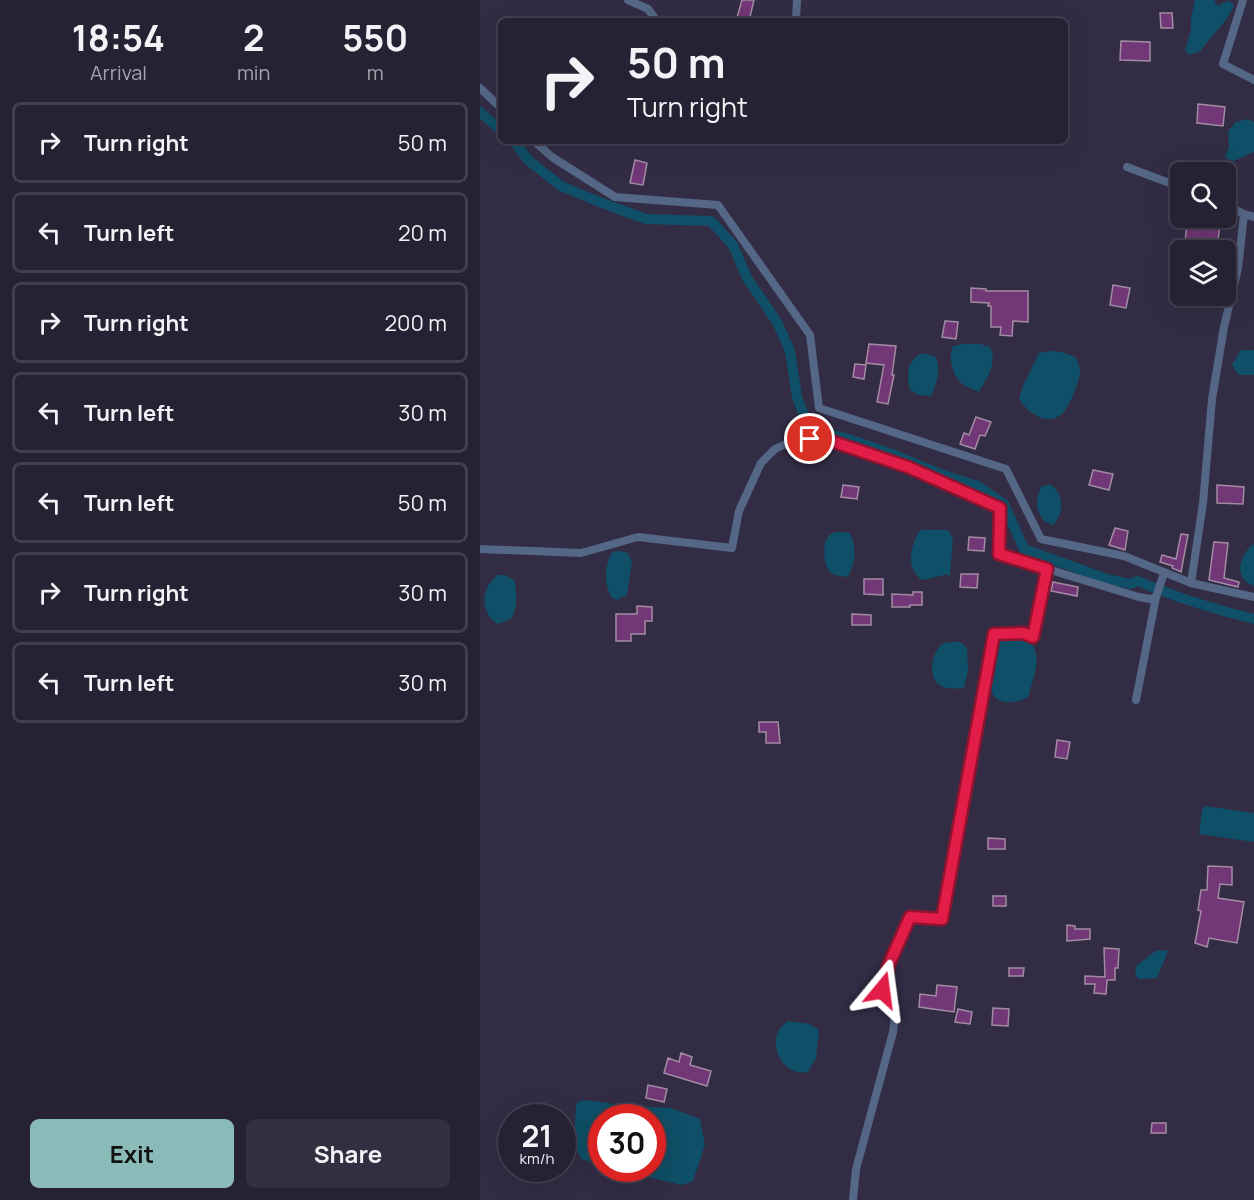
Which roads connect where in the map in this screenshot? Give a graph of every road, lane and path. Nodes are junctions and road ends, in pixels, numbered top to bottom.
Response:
1 (628, 0) edge
2 (797, 0) edge
3 (1243, 0) edge
4 (655, 18) edge
5 (796, 18) edge
6 (1254, 80) edge
7 (480, 88) edge
8 (498, 105) edge
9 (536, 144) edge
10 (1127, 167) dead end
11 (1170, 183) edge
12 (1236, 210) edge
13 (1244, 214) junction
14 (1254, 218) edge
15 (480, 549) edge
16 (1047, 569) junction
17 (1163, 575) junction
18 (1191, 583) junction
19 (1156, 597) junction
20 (1254, 597) edge
21 (1136, 700) dead end
22 (853, 1200) edge

1 - 4 street
2 - 5 street
3 - 6 street
7 - 8 street
9 - 17 street
10 - 11 street
12 - 13 street
13 - 14 street
13 - 18 street
15 - 16 street
16 - 19 street
16 - 22 street
17 - 18 street
17 - 19 street
18 - 20 street
19 - 21 street

